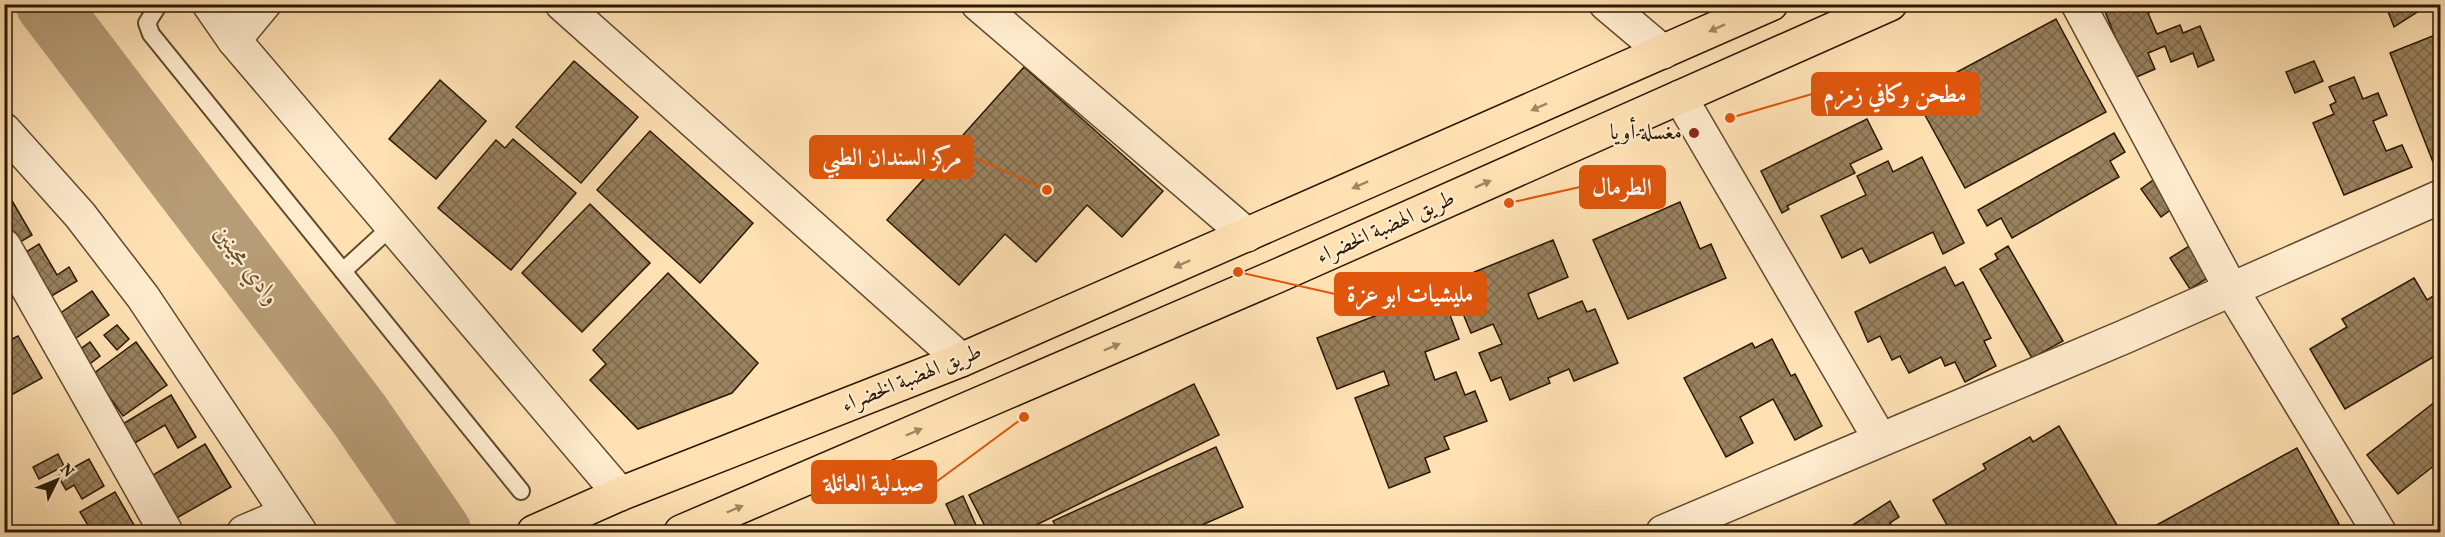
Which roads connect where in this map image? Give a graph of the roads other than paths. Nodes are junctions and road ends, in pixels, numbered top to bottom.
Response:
1 (159, 4) edge
2 (209, 4) edge
3 (264, 4) edge
4 (562, 4) edge
5 (978, 4) edge
6 (1606, 4) edge
7 (1771, 4) edge
8 (1890, 4) edge
9 (2078, 4) edge
10 (234, 40) junction
11 (1663, 52) junction
12 (1680, 97) junction
13 (10, 144) edge
14 (2436, 206) edge
15 (391, 227) junction
16 (1247, 235) junction
17 (4, 246) edge
18 (343, 271) junction
19 (2231, 289) junction
20 (1056, 319) junction
21 (961, 360) junction
22 (1074, 363) junction
23 (1880, 439) junction
24 (521, 491) dead end
25 (620, 494) junction
26 (293, 523) edge
27 (166, 532) edge
28 (244, 532) edge
29 (534, 532) edge
30 (681, 532) edge
31 (1664, 532) edge
32 (2379, 532) edge

1 - 18 lane
2 - 10 street
3 - 10 street
4 - 21 street
5 - 16 street
6 - 11 street
7 -> 11 main road, طريق الهضبة الخضراء
8 - 12 main road, طريق الهضبة الخضراء
9 - 19 street
10 - 15 street
11 -> 16 main road, طريق الهضبة الخضراء
22 -> 12 main road, طريق الهضبة الخضراء
12 - 23 street
13 - 26 street
14 - 19 street
15 - 18 lane
15 - 25 street
16 -> 20 main road, طريق الهضبة الخضراء
17 - 27 street
18 - 24 lane
19 - 23 street
19 - 32 street
20 - 21 main road, طريق الهضبة الخضراء
20 - 22 main road
21 - 25 main road, طريق الهضبة الخضراء
30 -> 22 main road, طريق الهضبة الخضراء
23 - 31 street
25 - 29 main road, طريق الهضبة الخضراء
26 - 28 street

